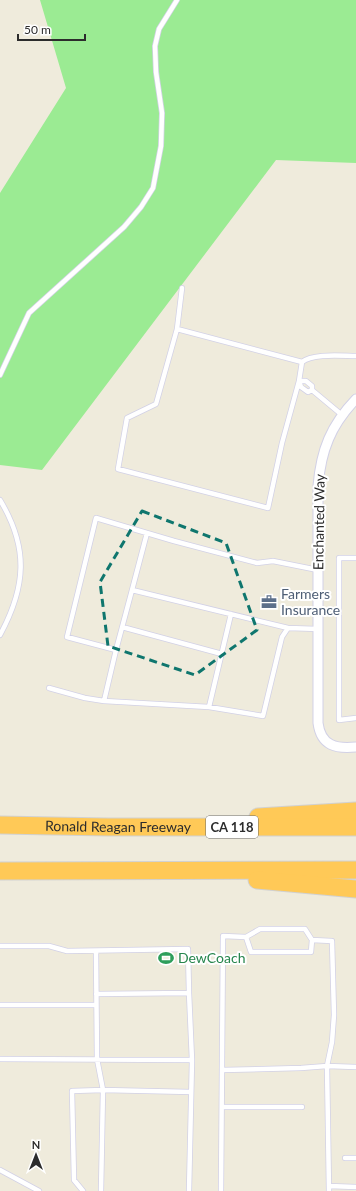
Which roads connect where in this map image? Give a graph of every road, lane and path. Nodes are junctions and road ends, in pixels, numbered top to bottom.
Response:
1 (176, 0) edge
2 (182, 288) dead end
3 (177, 329) junction
4 (356, 356) edge
5 (302, 362) junction
6 (0, 375) edge
7 (299, 381) junction
8 (312, 390) junction
9 (356, 399) edge
10 (342, 415) junction
11 (0, 500) edge
12 (147, 533) junction
13 (356, 558) edge
14 (318, 570) junction
15 (132, 590) junction
16 (232, 614) junction
17 (122, 627) junction
18 (288, 628) junction
19 (318, 629) junction
20 (0, 635) edge
21 (116, 650) junction
22 (222, 654) junction
23 (48, 688) dead end
24 (104, 700) junction
25 (209, 706) junction
26 (356, 718) edge
27 (356, 747) edge
28 (356, 811) edge
29 (0, 825) edge
30 (108, 827) junction
31 (356, 827) edge
32 (142, 870) junction
33 (356, 870) edge
34 (0, 871) edge
35 (356, 889) edge
36 (246, 937) junction
37 (312, 940) junction
38 (0, 946) edge
39 (96, 951) junction
40 (189, 993) junction
41 (96, 994) junction
42 (0, 1005) edge
43 (96, 1005) junction
44 (0, 1059) edge
45 (97, 1059) junction
46 (192, 1060) junction
47 (327, 1066) junction
48 (356, 1067) edge
49 (222, 1070) junction
50 (103, 1090) junction
51 (191, 1092) junction
52 (222, 1107) junction
53 (302, 1107) dead end
54 (345, 1158) dead end
55 (356, 1158) edge
56 (0, 1170) edge
57 (356, 1187) edge
58 (329, 1189) edge
59 (39, 1191) edge
60 (84, 1191) edge
61 (101, 1191) edge
62 (189, 1191) edge
63 (221, 1191) edge

1 - 6 lane
2 - 3 lane
3 - 5 lane
3 - 7 lane
4 - 5 lane
5 - 7 lane
7 - 8 lane
7 - 8 lane
8 - 10 lane
9 - 10 street, Enchanted Way
10 - 14 street, Enchanted Way
11 - 20 lane
12 - 14 lane
12 - 15 lane
12 - 21 lane
13 - 26 lane
14 - 19 street, Enchanted Way
15 - 16 lane
15 - 17 lane
16 - 18 lane
16 - 22 lane
17 - 21 lane
17 - 22 lane
18 - 19 lane
18 - 25 lane
19 - 27 street, Enchanted Way
21 - 24 lane
22 - 25 lane
23 - 24 lane
24 - 25 lane
28 - 30 highway
29 - 30 highway, Ronald Reagan Freeway / CA 118
30 - 31 highway, Ronald Reagan Freeway / CA 118
32 - 33 highway
32 - 34 highway
32 - 35 highway
36 - 37 lane
36 - 37 lane
36 - 49 lane
37 - 47 lane
38 - 39 lane
39 - 40 lane
39 - 41 lane
40 - 41 lane
40 - 46 lane
41 - 43 lane
42 - 43 lane
43 - 45 lane
44 - 45 lane
45 - 46 lane
45 - 50 lane
46 - 51 lane
47 - 48 lane
47 - 49 lane
47 - 58 lane
49 - 52 lane
50 - 51 lane
50 - 60 lane
50 - 61 lane
51 - 62 lane
52 - 53 lane
52 - 63 lane
54 - 55 lane
56 - 59 lane
57 - 58 lane

